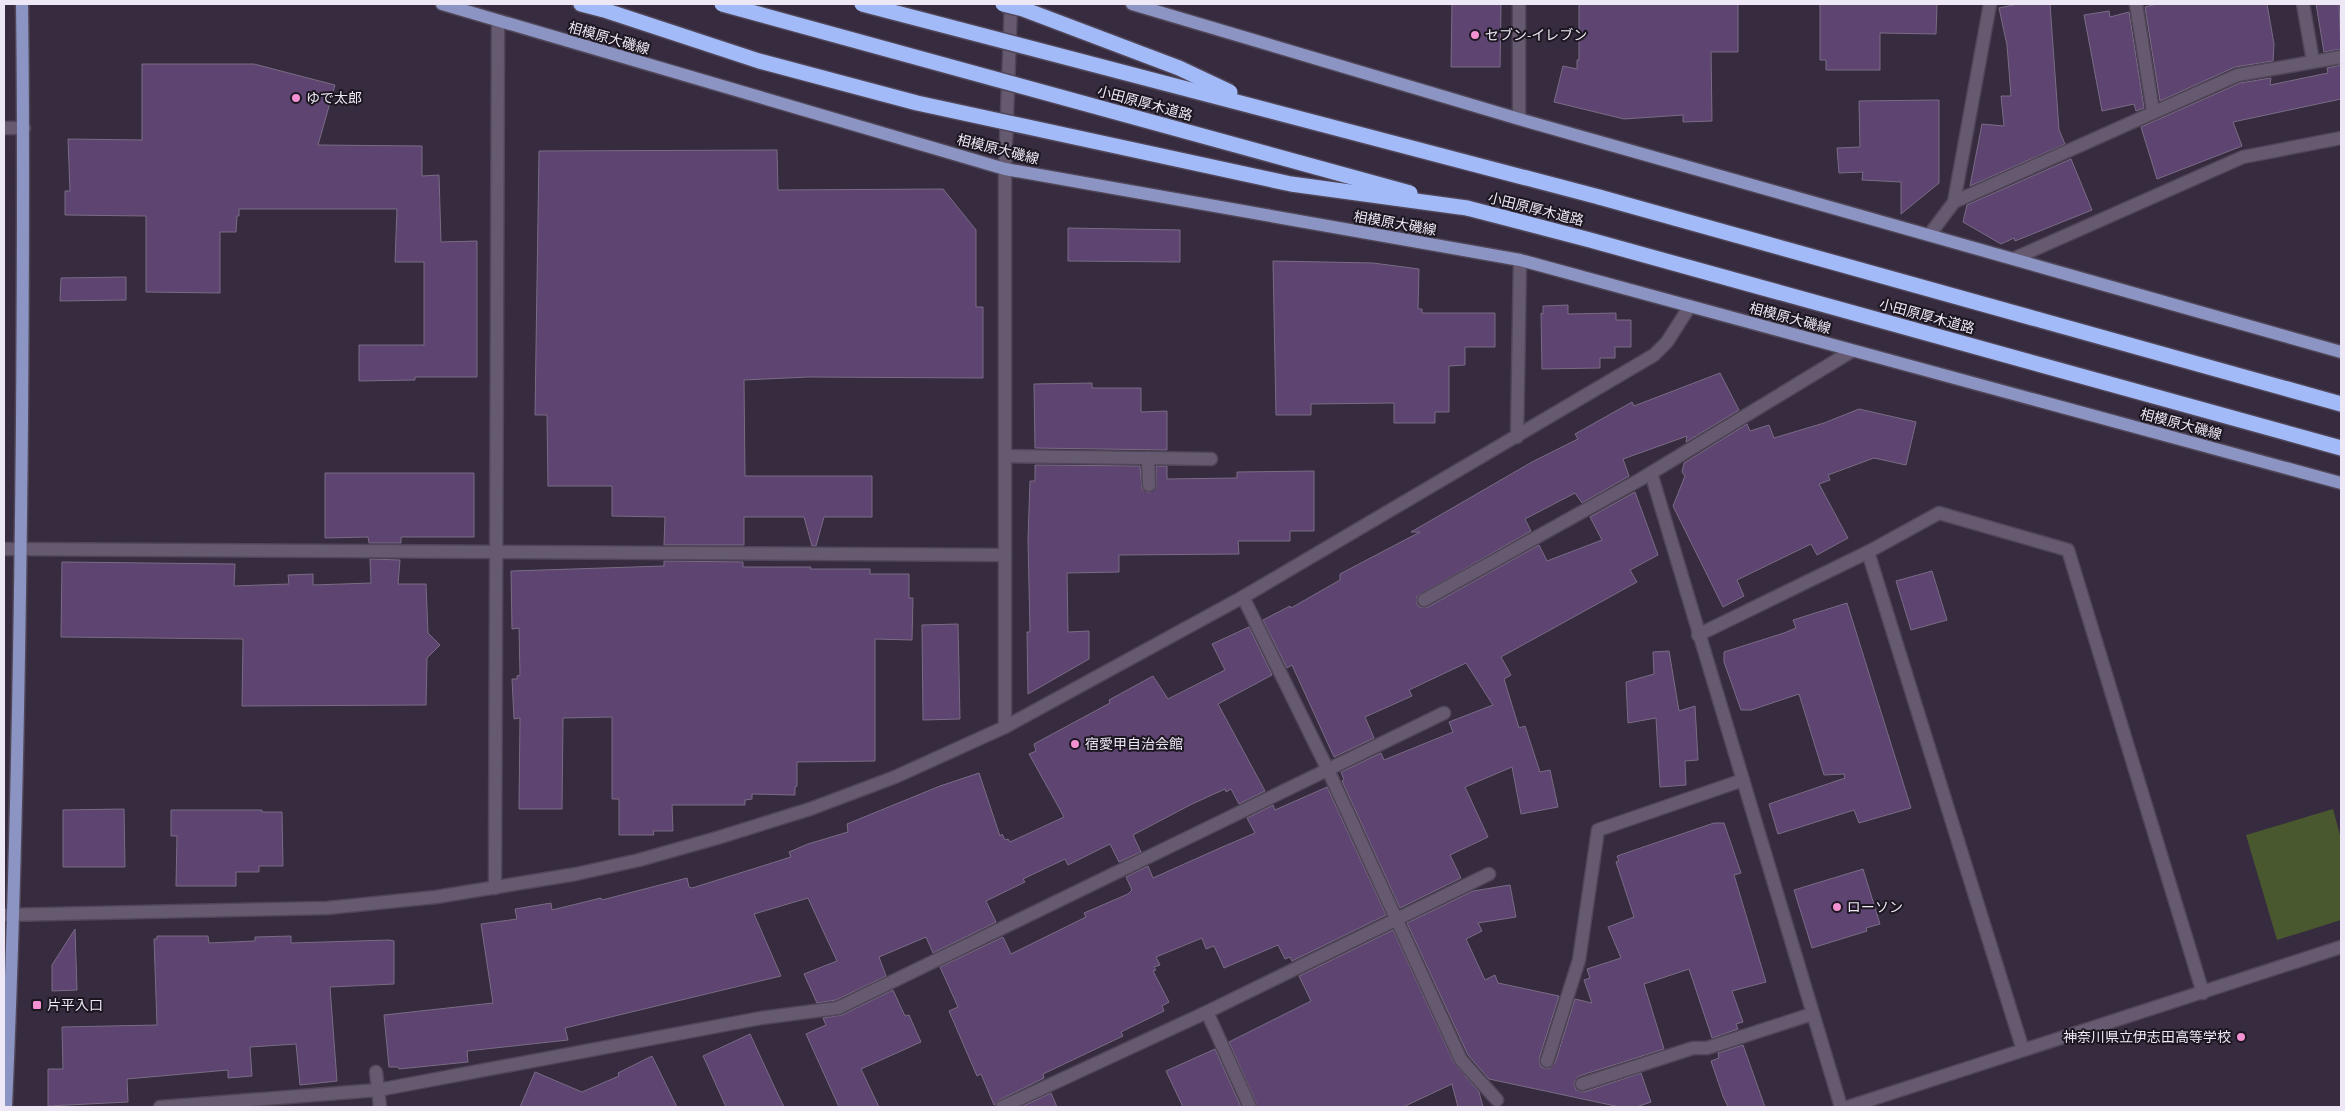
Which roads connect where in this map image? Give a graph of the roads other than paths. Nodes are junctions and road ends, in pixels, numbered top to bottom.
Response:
1 (22, 4) edge
2 (442, 4) edge
3 (581, 4) edge
4 (722, 4) edge
5 (862, 4) edge
6 (1003, 4) edge
7 (1011, 4) edge
8 (1132, 4) edge
9 (1519, 4) edge
10 (1990, 4) edge
11 (2136, 4) edge
12 (2303, 4) edge
13 (498, 21) junction
14 (2341, 56) edge
15 (2313, 61) junction
16 (1263, 108) junction
17 (2153, 112) junction
18 (1519, 119) junction
19 (4, 128) edge
20 (24, 128) junction
21 (2341, 138) edge
22 (1004, 169) junction
23 (1954, 202) junction
24 (1467, 208) junction
25 (1930, 234) junction
26 (2015, 258) junction
27 (1520, 260) junction
28 (1690, 306) junction
29 (1852, 351) junction
30 (2341, 352) edge
31 (2341, 404) edge
32 (1518, 437) junction
33 (2341, 448) edge
34 (1005, 456) junction
35 (1148, 458) junction
36 (1211, 460) dead end
37 (1651, 473) junction
38 (2341, 483) edge
39 (1149, 485) dead end
40 (4, 549) edge
41 (20, 549) junction
42 (1868, 552) junction
43 (496, 553) junction
44 (1005, 555) junction
45 (1243, 597) junction
46 (1424, 600) dead end
47 (1698, 635) junction
48 (1444, 713) dead end
49 (1005, 727) junction
50 (1328, 770) junction
51 (1743, 780) junction
52 (1489, 874) dead end
53 (495, 888) junction
54 (9, 915) edge
55 (1397, 918) junction
56 (2341, 947) edge
57 (2203, 993) junction
58 (1207, 1012) junction
59 (1812, 1014) junction
60 (2023, 1050) junction
61 (1547, 1061) dead end
62 (376, 1072) dead end
63 (1582, 1084) dead end
64 (378, 1090) junction
65 (1497, 1100) dead end
66 (6, 1107) edge
67 (160, 1107) edge
68 (380, 1107) edge
69 (1002, 1107) edge
70 (1250, 1107) edge
71 (1841, 1107) edge
72 (1848, 1107) edge

1 - 20 main road
2 - 13 main road, 相模原大磯線
3 - 24 highway, bridge
4 - 24 highway, 小田原厚木道路, bridge
5 - 16 highway, 小田原厚木道路, bridge
6 - 16 highway, bridge
7 - 22 street
8 - 18 main road
9 - 18 street
10 - 23 street
11 - 17 street
12 - 15 street
13 - 22 main road, 相模原大磯線
13 - 43 street
14 - 15 street
15 - 17 street
16 - 31 highway, 小田原厚木道路, bridge
17 - 23 street
18 - 25 main road
19 - 20 street
20 - 41 main road
21 - 26 street
22 - 27 main road, 相模原大磯線
22 - 34 street
23 - 25 street
24 - 33 highway, 小田原厚木道路
25 - 26 main road
26 - 30 main road
27 - 28 main road, 相模原大磯線
27 - 32 street
28 - 29 main road, 相模原大磯線
28 - 32 street
29 - 37 street
29 - 38 main road, 相模原大磯線
32 - 45 street
34 - 35 street
34 - 44 street
35 - 36 street
35 - 39 street
37 - 46 street
37 - 47 street
40 - 41 street
41 - 43 street
41 - 54 main road
42 - 47 street
42 - 57 street
42 - 60 street
43 - 44 street
43 - 53 street
44 - 49 street
45 - 49 street
45 - 50 street
47 - 51 street
48 - 50 street
49 - 53 street
50 - 55 street
50 - 64 street
51 - 59 street
51 - 61 street
52 - 55 street
53 - 54 street
54 - 66 main road
55 - 58 street
55 - 65 street
56 - 57 street
57 - 60 street
58 - 69 street
58 - 70 street
59 - 63 street
59 - 71 street
60 - 72 street
62 - 64 street
64 - 67 street
64 - 68 street

